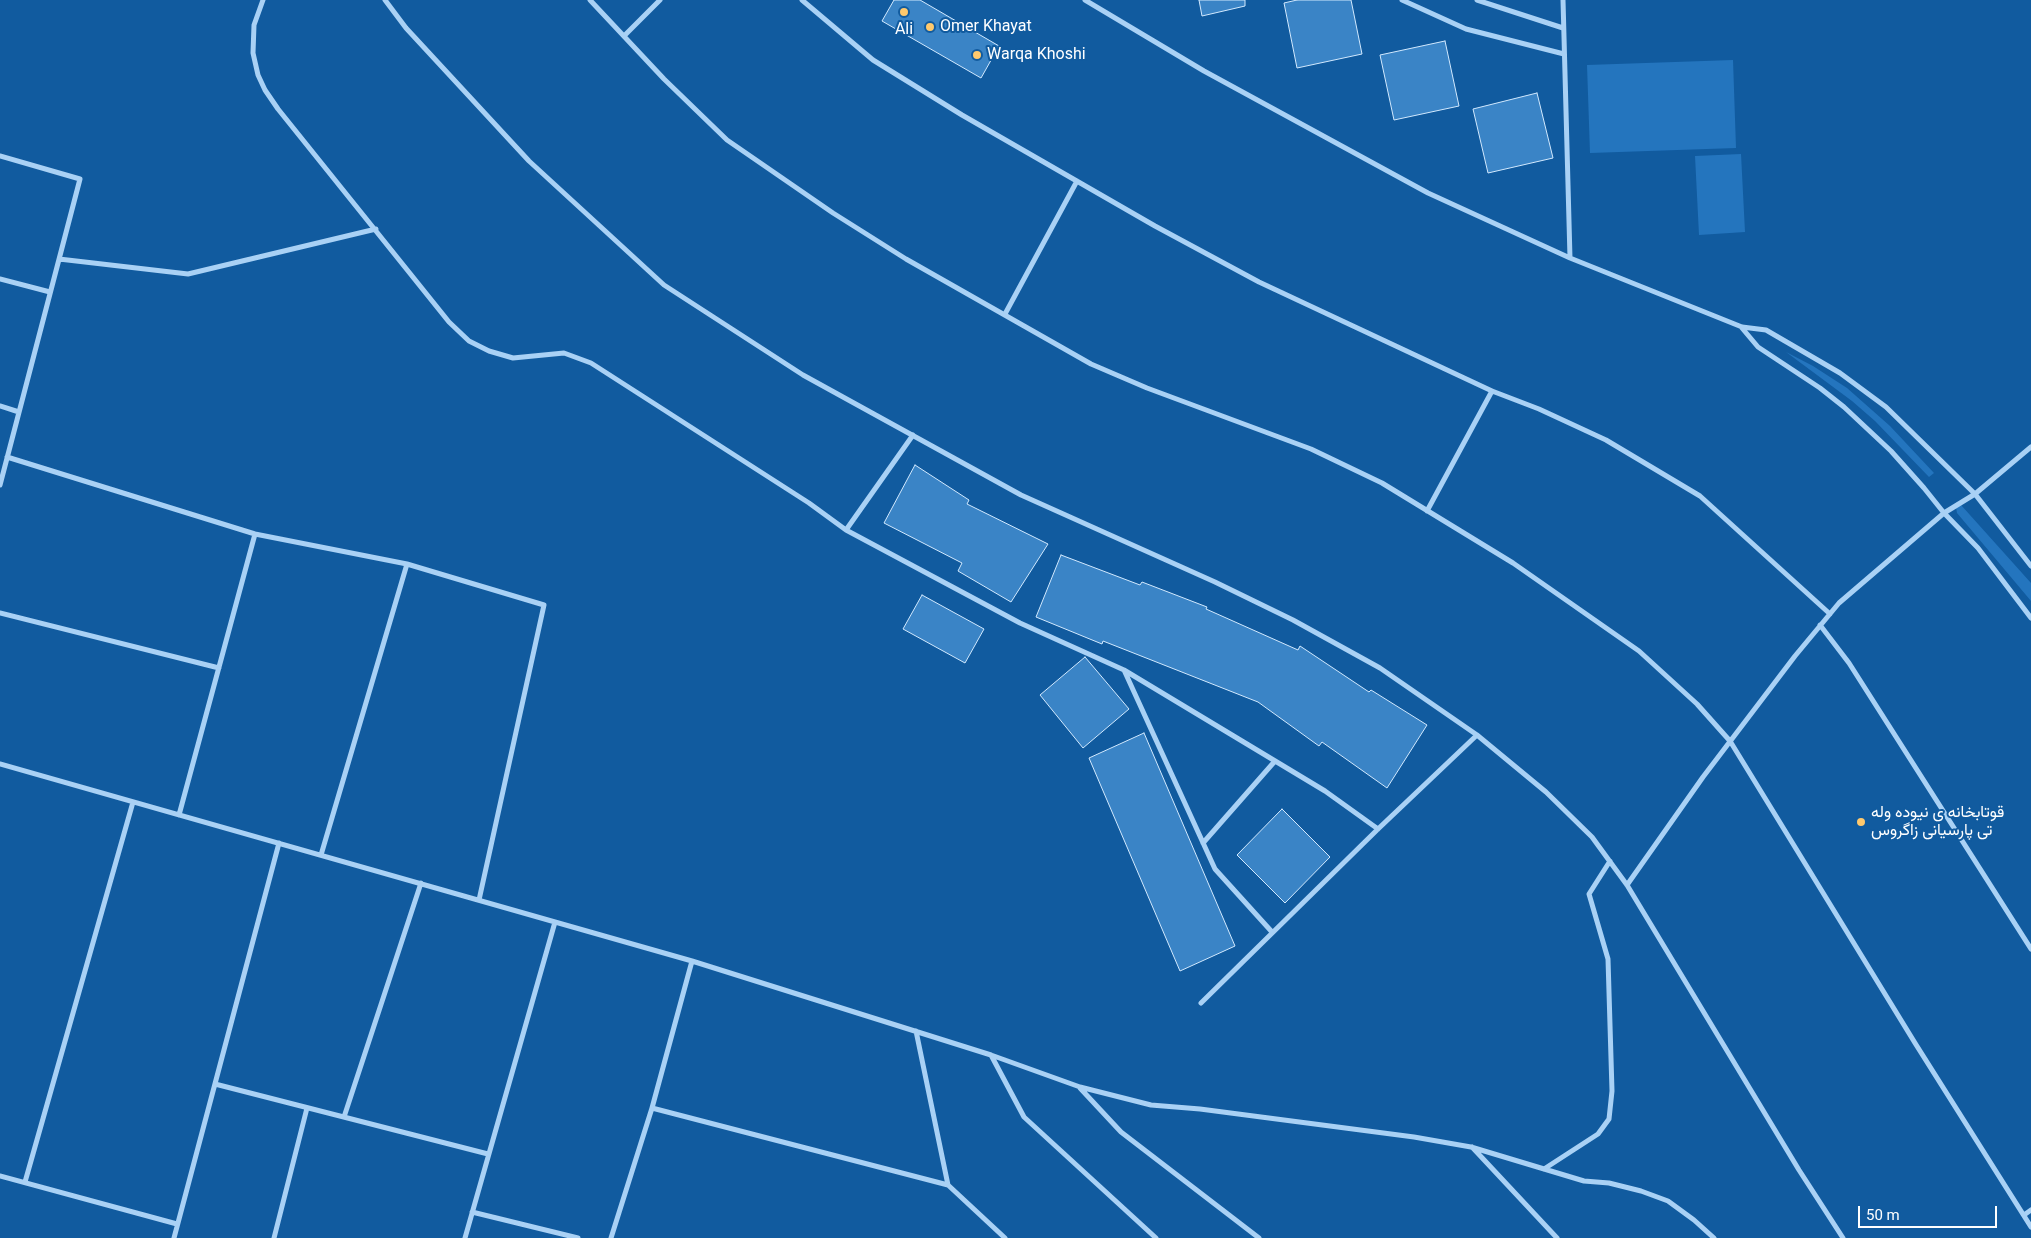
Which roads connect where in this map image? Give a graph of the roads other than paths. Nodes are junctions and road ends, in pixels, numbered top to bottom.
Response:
1 (263, 0) edge
2 (385, 0) edge
3 (590, 0) edge
4 (660, 0) edge
5 (802, 0) edge
6 (1085, 0) edge
7 (1402, 0) edge
8 (1477, 0) edge
9 (1563, 0) edge
10 (1563, 28) junction
11 (624, 36) junction
12 (1564, 54) junction
13 (0, 156) edge
14 (1077, 181) junction
15 (376, 230) junction
16 (1570, 258) junction
17 (59, 259) junction
18 (0, 279) edge
19 (50, 292) junction
20 (1005, 314) junction
21 (1742, 327) junction
22 (1492, 391) junction
23 (0, 406) edge
24 (19, 412) junction
25 (914, 435) junction
26 (2031, 447) edge
27 (7, 457) junction
28 (0, 485) edge
29 (1975, 494) junction
30 (1427, 511) junction
31 (1944, 513) junction
32 (846, 530) junction
33 (255, 534) junction
34 (407, 564) junction
35 (2031, 566) edge
36 (0, 613) edge
37 (1830, 614) junction
38 (2031, 618) edge
39 (1820, 625) junction
40 (218, 668) junction
41 (1124, 670) junction
42 (1477, 735) junction
43 (1730, 741) junction
44 (1275, 761) junction
45 (0, 764) edge
46 (133, 802) junction
47 (179, 815) junction
48 (1378, 830) junction
49 (279, 843) junction
50 (1203, 843) junction
51 (321, 855) junction
52 (1610, 861) junction
53 (420, 883) junction
54 (1627, 885) junction
55 (479, 900) junction
56 (555, 922) junction
57 (1272, 932) junction
58 (2031, 949) edge
59 (692, 960) junction
60 (1201, 1003) dead end
61 (916, 1031) junction
62 (991, 1055) junction
63 (215, 1084) junction
64 (1080, 1087) junction
65 (307, 1108) junction
66 (652, 1108) junction
67 (344, 1117) junction
68 (1471, 1147) junction
69 (488, 1154) junction
70 (1544, 1169) junction
71 (0, 1176) edge
72 (25, 1182) junction
73 (948, 1185) junction
74 (2031, 1210) edge
75 (472, 1212) junction
76 (2024, 1215) junction
77 (178, 1224) junction
78 (2031, 1227) edge
79 (174, 1238) edge
80 (274, 1238) edge
81 (464, 1238) edge
82 (578, 1238) edge
83 (611, 1238) edge
84 (1005, 1238) edge
85 (1156, 1238) edge
86 (1259, 1238) edge
87 (1557, 1238) edge
88 (1714, 1238) edge
89 (1842, 1238) edge

1 - 15 street
2 - 25 street
3 - 11 street
4 - 11 street
5 - 14 street
6 - 16 street
7 - 12 street
8 - 10 street
9 - 10 street
10 - 12 street
11 - 20 street
12 - 16 street
13 - 17 street
14 - 20 street
14 - 22 street
15 - 17 street
15 - 32 street
16 - 21 street
17 - 19 street
18 - 19 street
19 - 24 street
20 - 30 street
21 - 29 street
21 - 31 street
22 - 30 street
22 - 37 street
23 - 24 street
24 - 27 street
25 - 32 street
25 - 42 street
26 - 29 street
27 - 28 street
27 - 33 street
29 - 31 street
29 - 35 street
30 - 43 street
31 - 37 street
31 - 38 street
32 - 41 street
33 - 34 street
33 - 40 street
34 - 51 street
34 - 55 street
36 - 40 street
37 - 39 street
39 - 43 street
39 - 58 street
40 - 47 street
41 - 44 street
41 - 50 street
42 - 48 street
42 - 52 street
43 - 54 street
43 - 76 street
44 - 48 street
44 - 50 street
45 - 46 street
46 - 47 street
46 - 72 street
47 - 49 street
48 - 57 street
49 - 51 street
49 - 63 street
50 - 57 street
51 - 53 street
52 - 54 street
52 - 70 street
53 - 55 street
53 - 67 street
54 - 89 street
55 - 56 street
56 - 59 street
56 - 69 street
57 - 60 street
59 - 61 street
59 - 66 street
61 - 62 street
61 - 73 street
62 - 64 street
62 - 85 street
63 - 65 street
63 - 77 street
64 - 68 street
64 - 86 street
65 - 67 street
65 - 80 street
66 - 73 street
66 - 83 street
67 - 69 street
68 - 70 street
68 - 87 street
69 - 75 street
70 - 88 street
71 - 72 street
72 - 77 street
73 - 84 street
74 - 76 street
75 - 81 street
75 - 82 street
76 - 78 street
77 - 79 street

